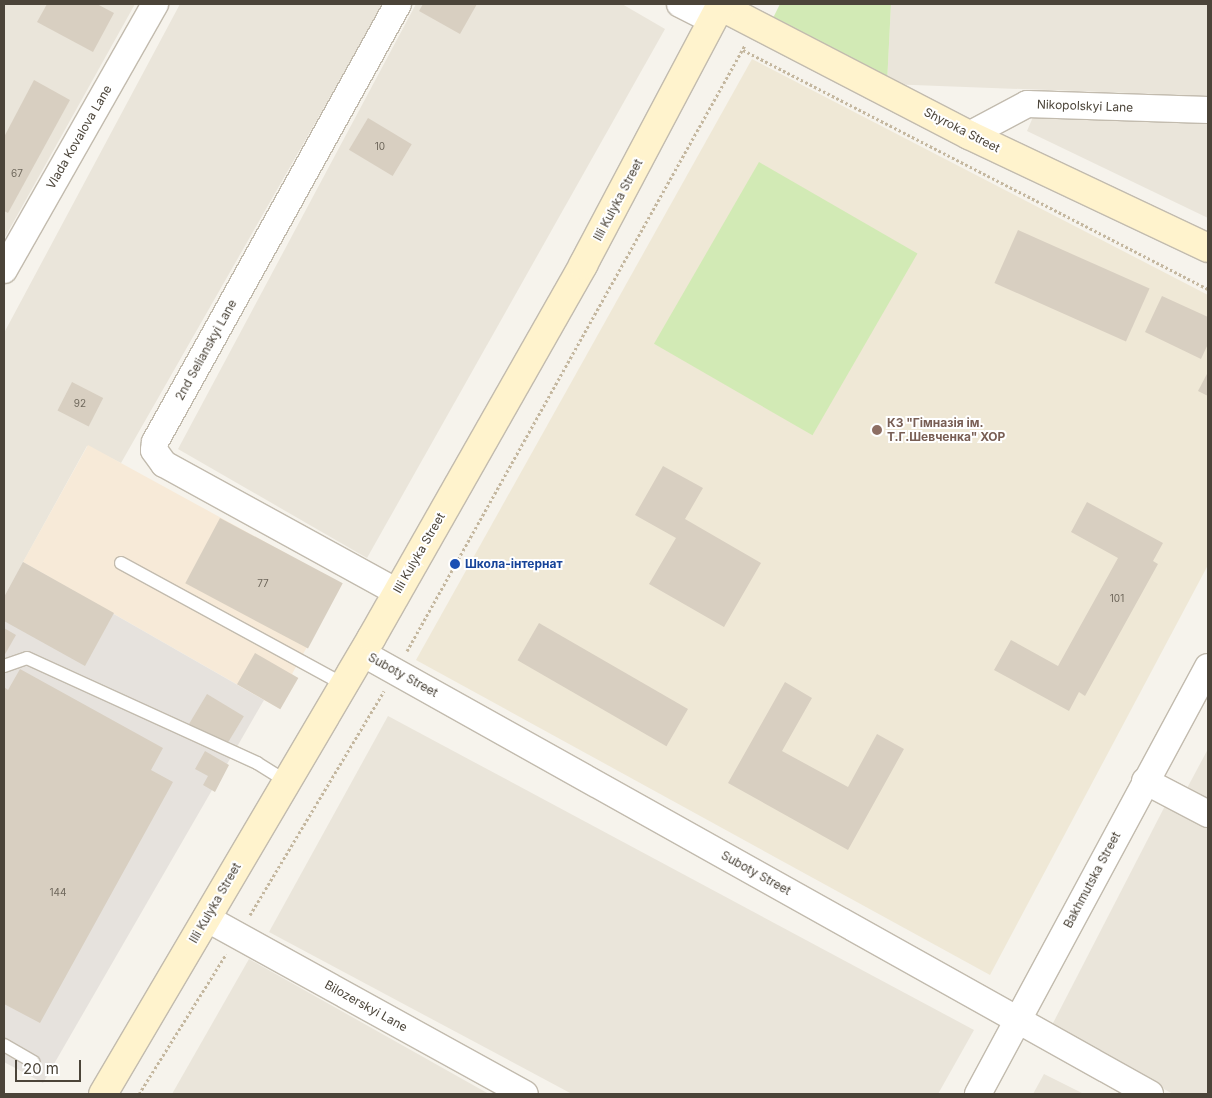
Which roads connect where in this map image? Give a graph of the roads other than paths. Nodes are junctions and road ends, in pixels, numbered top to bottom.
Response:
1 (154, 4) edge
2 (398, 4) edge
3 (680, 4) edge
4 (718, 10) edge
5 (1208, 110) edge
6 (969, 135) junction
7 (1208, 248) edge
8 (4, 270) edge
9 (121, 563) dead end
10 (397, 592) junction
11 (362, 653) junction
12 (4, 666) edge
13 (1208, 667) edge
14 (343, 684) junction
15 (1145, 781) junction
16 (286, 782) junction
17 (1208, 814) edge
18 (206, 918) junction
19 (1018, 1020) junction
20 (4, 1046) edge
21 (33, 1062) dead end
22 (103, 1094) edge
23 (525, 1094) edge
24 (978, 1094) edge
25 (1150, 1094) edge

1 - 8 street, Vlada Kovalova Lane
2 - 10 street, 2nd Selianskyi Lane
3 - 4 street, Shyroka Street
4 - 6 street, Shyroka Street
4 - 10 street, Illi Kulyka Street
5 - 6 street, Nikopolskyi Lane
6 - 7 street, Shyroka Street
9 - 14 lane
10 - 11 street, Illi Kulyka Street
11 - 14 street, Illi Kulyka Street
11 - 19 street, Suboty Street
12 - 16 lane
13 - 15 street, Bakhmutska Street
14 - 16 street, Illi Kulyka Street
15 - 17 street
15 - 19 street, Bakhmutska Street
16 - 18 street, Illi Kulyka Street
18 - 22 street, Illi Kulyka Street
18 - 23 street, Bilozerskyi Lane
19 - 24 street, Bakhmutska Street
19 - 25 street, Suboty Street
20 - 21 lane

